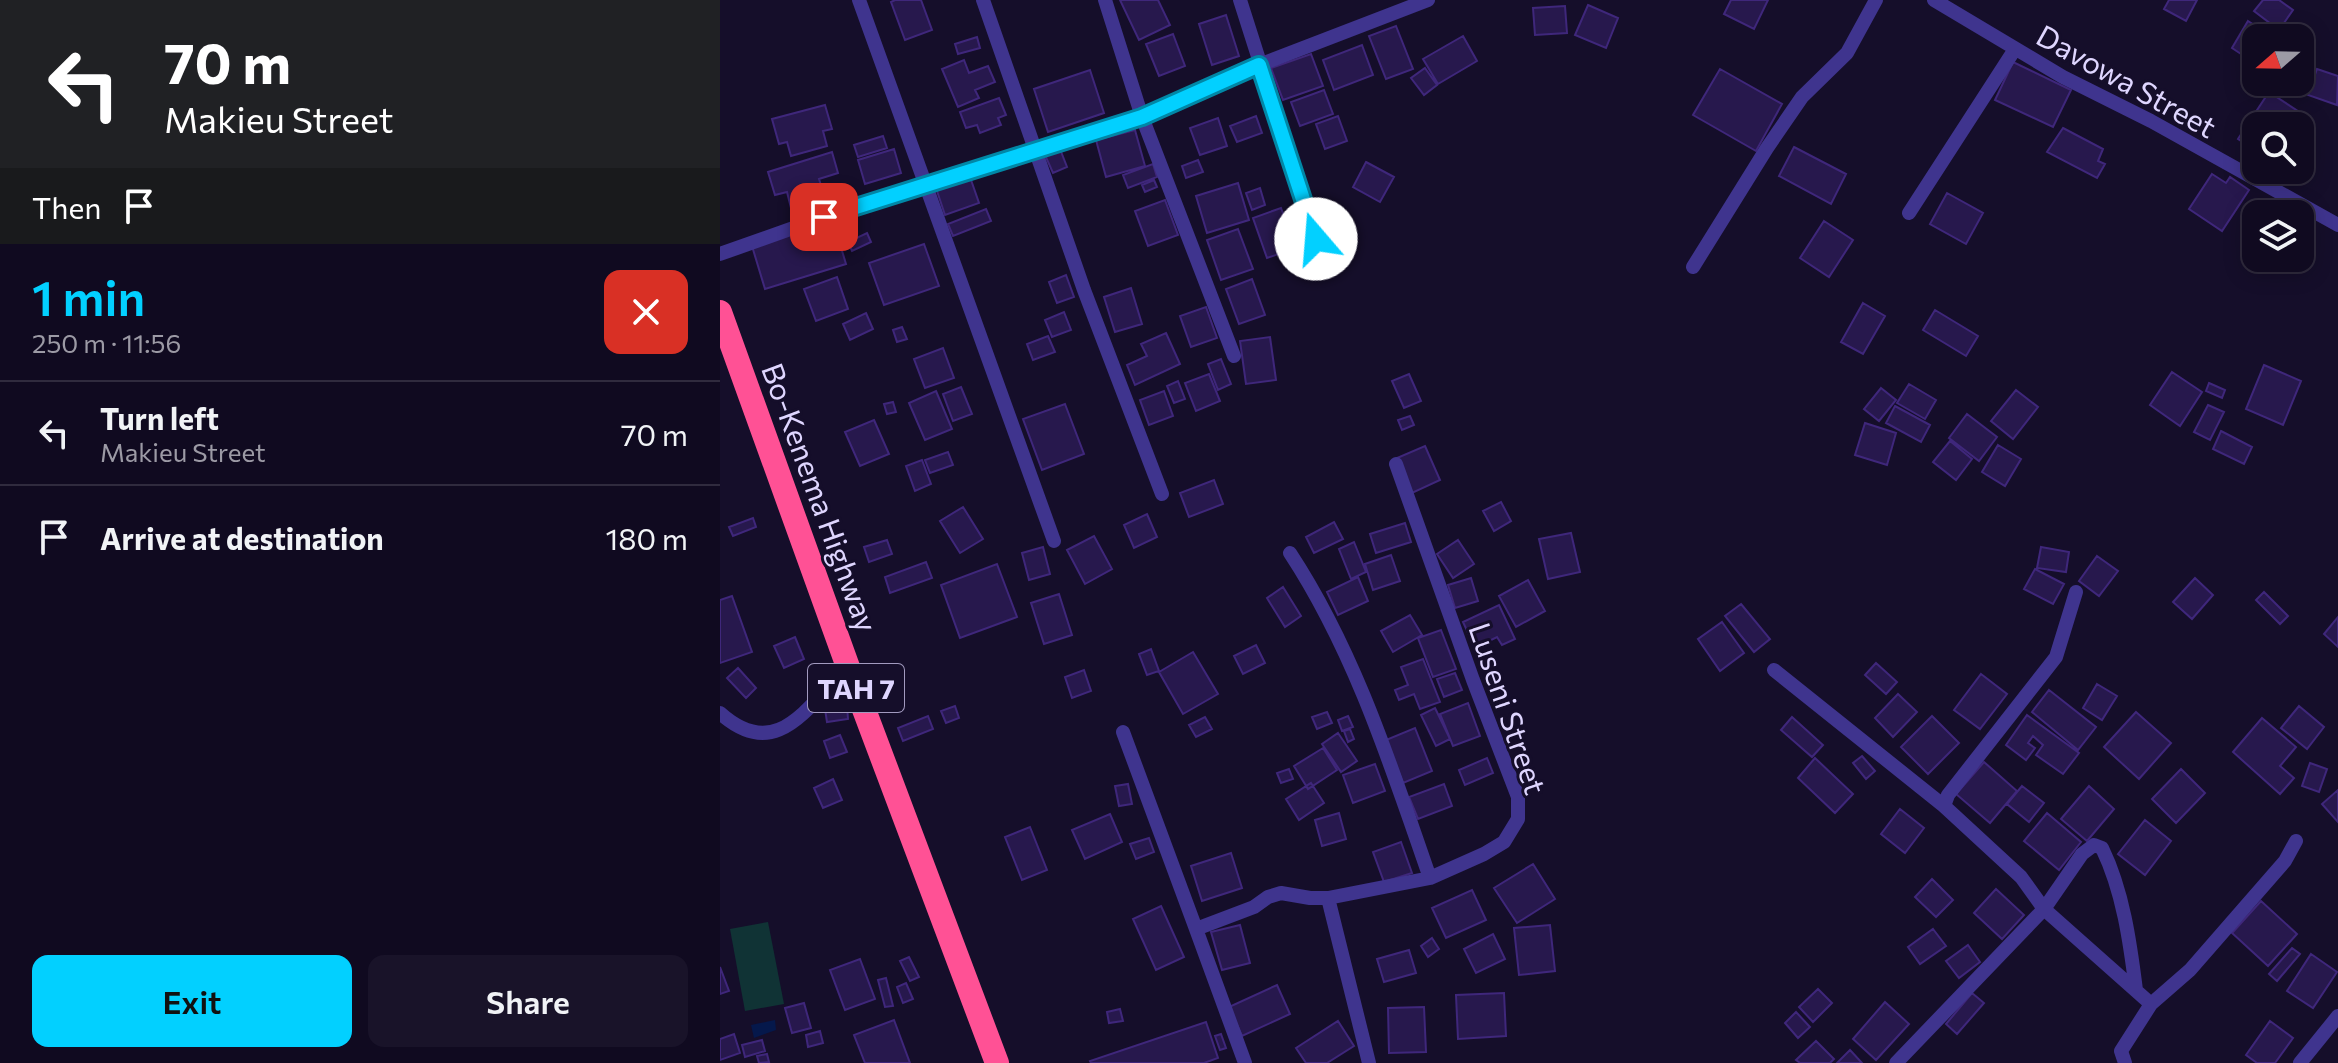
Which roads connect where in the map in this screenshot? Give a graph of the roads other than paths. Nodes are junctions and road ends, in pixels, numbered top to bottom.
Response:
1 (859, 0) edge
2 (983, 0) edge
3 (1105, 0) edge
4 (1240, 0) edge
5 (1428, 0) edge
6 (1876, 0) edge
7 (1934, 0) edge
8 (2015, 49) junction
9 (1259, 65) junction
10 (1142, 117) junction
11 (1036, 152) junction
12 (927, 185) junction
13 (1909, 213) dead end
14 (2338, 225) edge
15 (1316, 239) dead end
16 (720, 254) edge
17 (1693, 267) dead end
18 (720, 312) edge
19 (1234, 356) dead end
20 (1396, 464) dead end
21 (1162, 494) dead end
22 (1054, 541) dead end
23 (1290, 553) dead end
24 (2076, 592) dead end
25 (848, 667) junction
26 (1774, 670) dead end
27 (720, 713) edge
28 (1123, 732) dead end
29 (1944, 806) junction
30 (2296, 841) dead end
31 (1430, 878) junction
32 (1328, 898) junction
33 (2044, 909) junction
34 (1196, 929) junction
35 (2136, 990) junction
36 (2151, 1004) junction
37 (2338, 1016) edge
38 (997, 1063) edge
39 (1245, 1063) edge
40 (1369, 1063) edge
41 (1896, 1063) edge
42 (2125, 1063) edge
43 (2300, 1063) edge

1 - 12 street
2 - 11 street
3 - 10 street
4 - 9 street
5 - 9 street
6 - 17 street
7 - 8 street, Davowa Street
8 - 13 street
8 - 14 street, Davowa Street
9 - 10 street
9 - 15 street
10 - 11 street
10 - 19 street
11 - 12 street
11 - 21 street
12 - 16 street
12 - 22 street
18 - 25 highway, Bo-Kenema Highway / TAH 7
20 - 31 street, Luseni Street
23 - 31 street
24 - 29 street
25 - 27 street
25 - 38 highway, Bo-Kenema Highway / TAH 7
26 - 29 street
28 - 34 street
29 - 33 street
30 - 36 street
31 - 32 street, Luseni Street
32 - 34 street, Luseni Street
32 - 40 street
33 - 35 street
33 - 35 street
33 - 41 street
34 - 39 street
35 - 36 street
36 - 42 street
37 - 43 street

